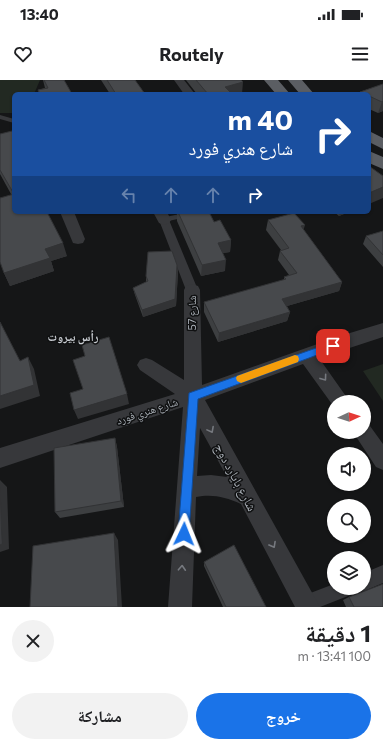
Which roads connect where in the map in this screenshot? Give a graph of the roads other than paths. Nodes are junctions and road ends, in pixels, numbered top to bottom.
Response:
1 (179, 80) edge
2 (271, 80) edge
3 (295, 80) edge
4 (188, 92) edge
5 (281, 92) edge
6 (305, 92) edge
7 (0, 117) edge
8 (12, 121) edge
9 (371, 137) edge
10 (383, 144) edge
11 (371, 157) edge
12 (383, 164) edge
13 (68, 214) edge
14 (181, 214) edge
15 (162, 216) edge
16 (78, 239) dead end
17 (192, 290) joint
18 (383, 330) edge
19 (307, 355) junction
20 (146, 365) dead end
21 (336, 395) edge
22 (193, 396) junction
23 (368, 439) edge
24 (0, 458) edge
25 (383, 460) edge
26 (186, 489) junction
27 (246, 496) junction
28 (383, 574) edge
29 (371, 579) edge
30 (331, 595) edge
31 (307, 605) edge
32 (180, 607) edge

1 - 4 street
2 - 5 highway
3 - 6 highway
7 - 8 lane
9 - 10 highway
11 - 12 highway
13 - 16 street
14 - 15 lane
15 - 17 street, شارع 57
17 - 22 street, شارع 57
18 - 19 street, شارع هنري فورد
19 -> 21 street
19 - 22 street, شارع هنري فورد
20 - 22 street, شارع بايارد دوج
22 - 24 street, شارع هنري فورد
22 - 26 street, شارع 57
22 -> 27 street, شارع بايارد دوج
23 - 25 street
26 - 27 street
32 -> 26 street, شارع 57
27 -> 31 street, شارع بايارد دوج
28 - 29 street
30 - 31 street

